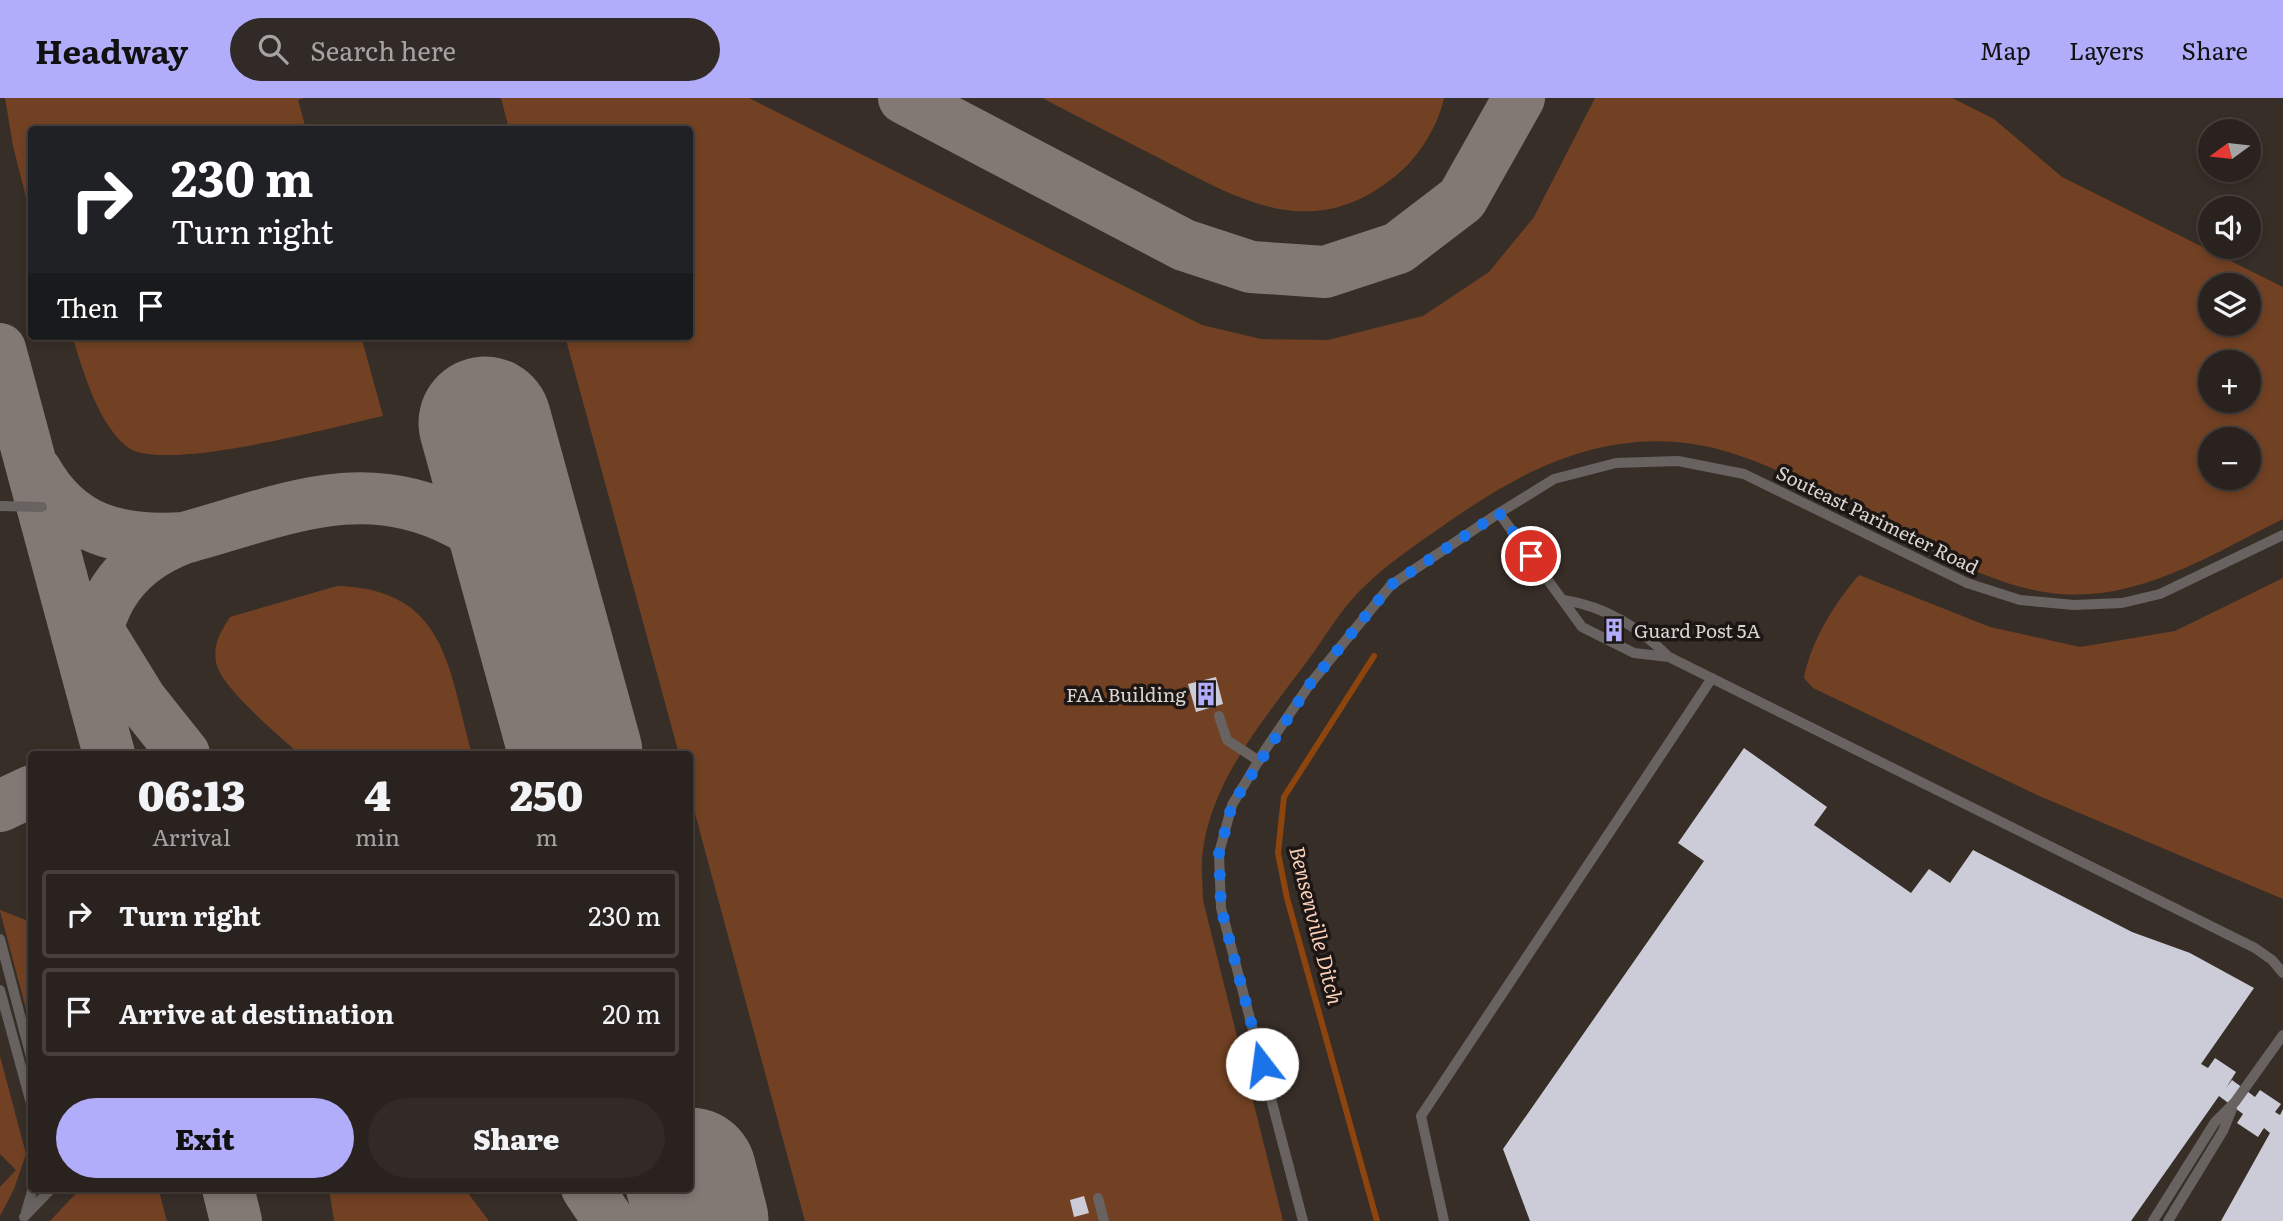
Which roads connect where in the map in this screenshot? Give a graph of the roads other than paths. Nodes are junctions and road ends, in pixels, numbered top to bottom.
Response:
1 (0, 506) edge
2 (42, 507) dead end
3 (1499, 513) junction
4 (2283, 535) edge
5 (1564, 600) junction
6 (1669, 657) junction
7 (1712, 678) junction
8 (1219, 716) dead end
9 (1259, 761) junction
10 (0, 939) edge
11 (2283, 973) edge
12 (0, 990) edge
13 (2283, 1035) edge
14 (28, 1045) edge
15 (28, 1092) edge
16 (2235, 1102) junction
17 (32, 1192) edge
18 (47, 1192) edge
19 (1098, 1198) dead end
20 (22, 1219) edge
21 (1104, 1221) edge
22 (1303, 1221) edge
23 (1444, 1221) edge
24 (2153, 1221) edge
25 (2168, 1221) edge

1 - 2 lane
3 - 4 lane, Souteast Parimeter Road
3 - 5 lane
3 - 9 lane, Souteast Parimeter Road
5 - 6 lane
5 - 6 lane
6 - 7 lane
7 - 11 lane
7 - 23 lane
8 - 9 lane
9 - 22 lane, Souteast Parimeter Road
10 - 14 lane
12 - 15 lane
13 - 16 lane
16 - 24 lane
16 - 25 lane
17 - 20 lane
18 - 20 lane
19 - 21 lane

